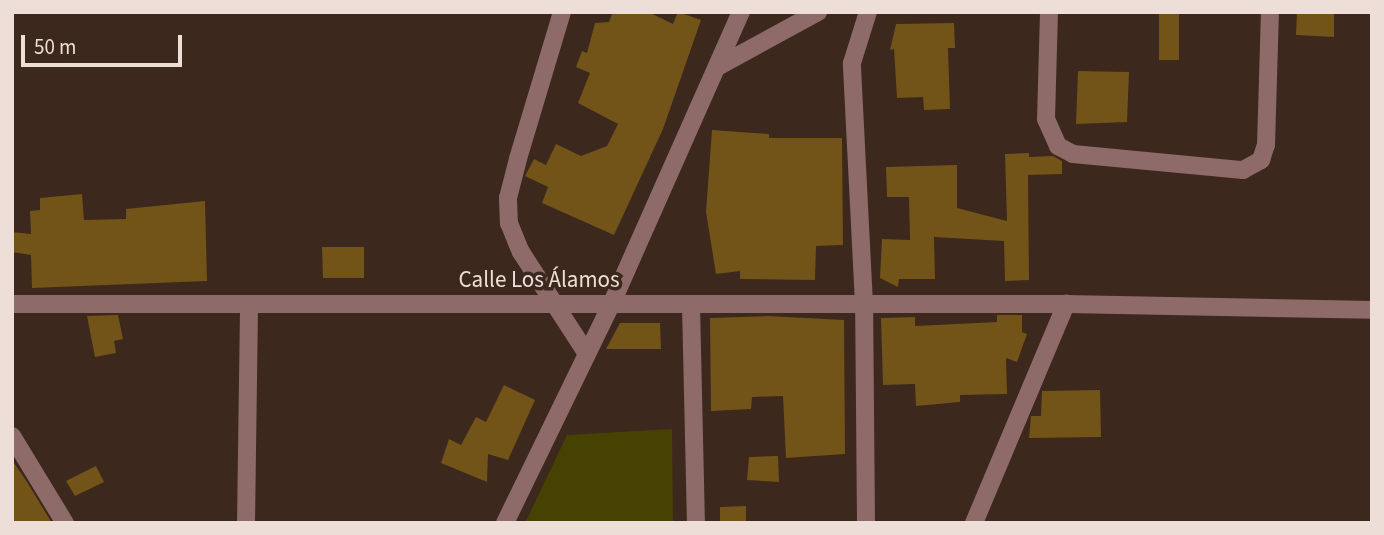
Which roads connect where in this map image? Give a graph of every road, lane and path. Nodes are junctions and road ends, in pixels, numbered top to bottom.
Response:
1 (562, 12) edge
2 (818, 12) edge
3 (868, 12) edge
4 (1049, 12) edge
5 (1270, 12) edge
6 (735, 17) edge
7 (719, 66) junction
8 (556, 303) junction
9 (12, 304) edge
10 (249, 304) junction
11 (864, 304) junction
12 (1066, 304) junction
13 (611, 305) junction
14 (691, 305) junction
15 (1372, 310) edge
16 (587, 354) junction
17 (12, 436) edge
18 (65, 523) edge
19 (246, 523) edge
20 (505, 523) edge
21 (695, 523) edge
22 (866, 523) edge
23 (974, 523) edge

1 - 8 street
2 - 7 street
3 - 11 street
4 - 5 street
6 - 7 street
7 - 13 street
8 - 10 street, Calle Los Álamos
8 - 13 street, Calle Los Álamos
8 - 16 street
9 - 10 street, Calle Los Álamos
10 - 19 street
11 - 12 street, Calle Los Álamos
11 - 14 street, Calle Los Álamos
11 - 22 street
12 - 15 street, Calle Los Álamos
12 - 23 street
13 - 14 street, Calle Los Álamos
13 - 16 street
14 - 21 street
16 - 20 street
17 - 18 street

